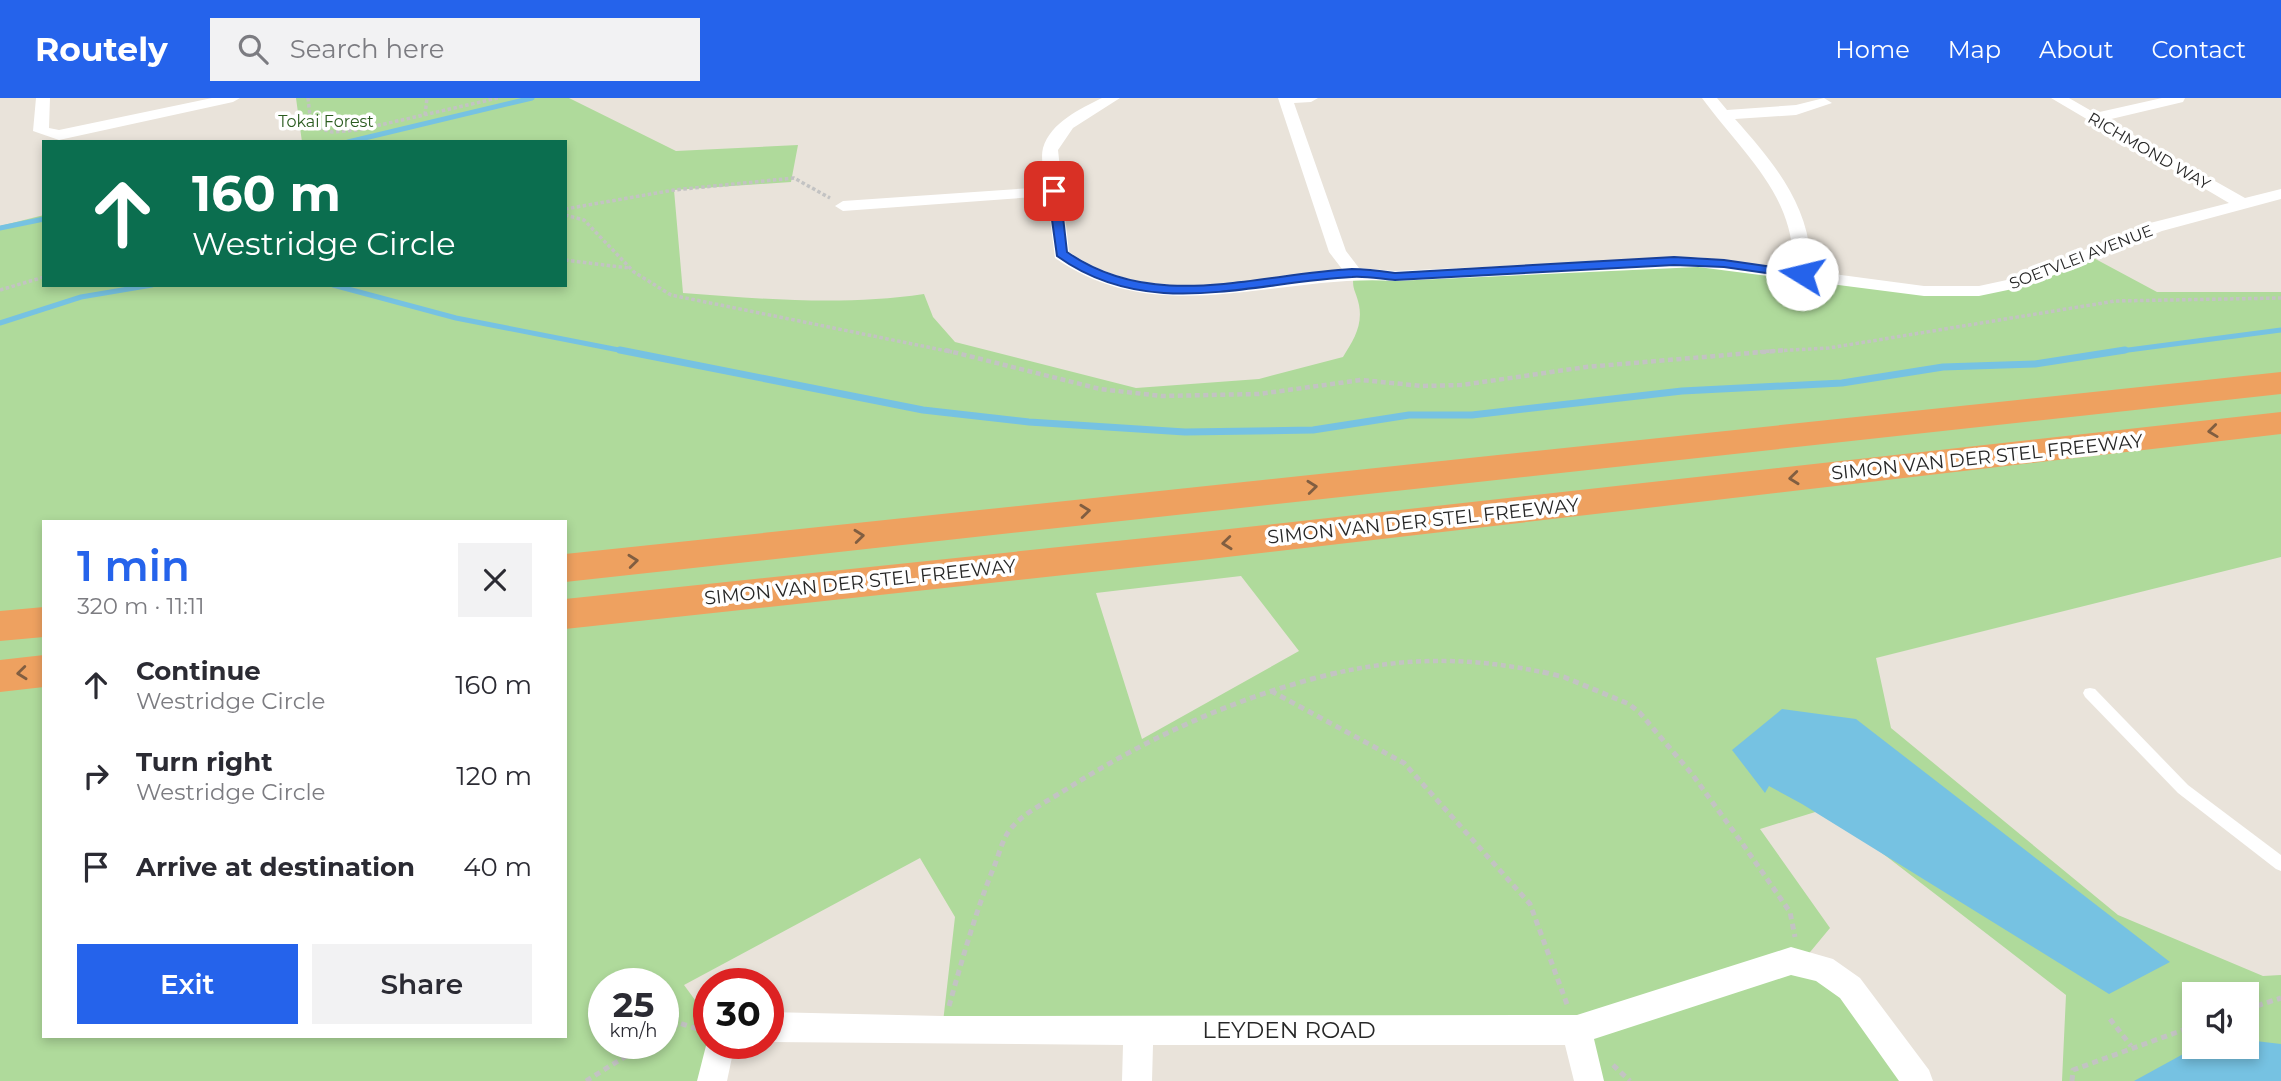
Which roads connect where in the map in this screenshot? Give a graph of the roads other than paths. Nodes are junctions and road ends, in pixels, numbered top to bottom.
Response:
1 (43, 98) edge
2 (233, 98) edge
3 (1113, 98) edge
4 (1311, 98) edge
5 (1709, 98) edge
6 (2058, 98) edge
7 (1285, 99) edge
8 (2178, 99) edge
9 (1824, 103) dead end
10 (1723, 115) junction
11 (2093, 118) junction
12 (1054, 191) junction
13 (2281, 194) edge
14 (2241, 203) junction
15 (843, 206) road end
16 (1354, 273) junction
17 (1802, 274) junction
18 (2281, 383) edge
19 (2281, 423) edge
20 (567, 568) edge
21 (567, 614) edge
22 (42, 622) edge
23 (0, 626) edge
24 (42, 671) edge
25 (0, 676) edge
26 (2090, 693) dead end
27 (2281, 864) edge
28 (784, 1027) edge
29 (1139, 1030) junction
30 (1577, 1030) junction
31 (717, 1059) edge
32 (712, 1081) edge
33 (1137, 1081) edge
34 (1589, 1081) edge
35 (1918, 1081) edge

1 - 2 street
3 - 12 street
4 - 7 street
5 - 10 street
6 - 11 street, RICHMOND WAY
7 - 16 street
8 - 11 street
9 - 10 street
10 - 17 street
11 - 14 street, RICHMOND WAY
12 - 15 street
12 - 16 street
13 - 14 street, SOETVLEI AVENUE
14 - 17 street, SOETVLEI AVENUE
16 - 17 street, SOETVLEI AVENUE
20 -> 18 highway
19 -> 21 highway, SIMON VAN DER STEL FREEWAY
22 - 23 highway
24 -> 25 highway
26 - 27 lane
28 - 29 street, LEYDEN ROAD
29 - 30 street, LEYDEN ROAD
29 - 33 street
30 - 34 street
30 - 35 street, LEYDEN ROAD
31 - 32 street

